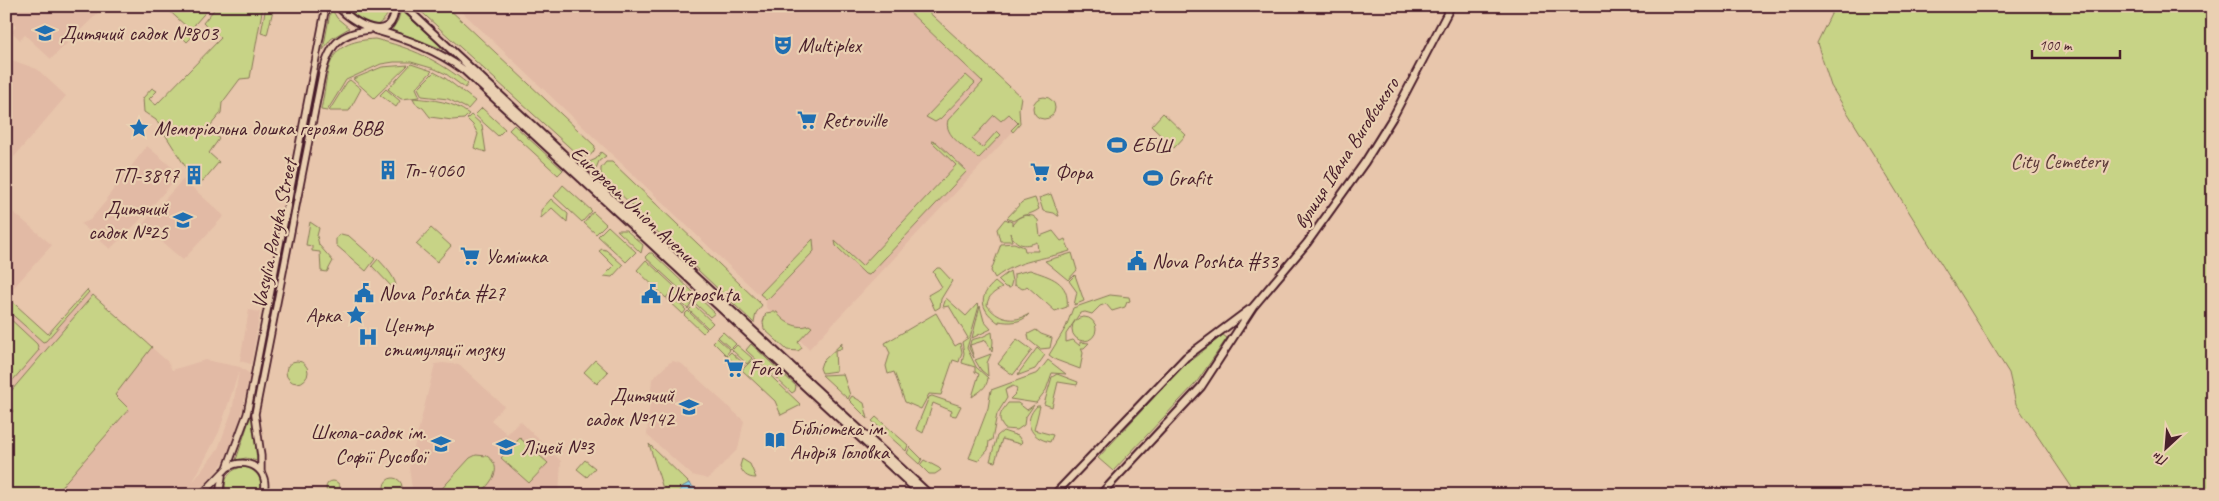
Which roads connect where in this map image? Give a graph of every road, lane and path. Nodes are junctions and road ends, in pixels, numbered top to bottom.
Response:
1 (326, 6) edge
2 (338, 6) edge
3 (394, 6) edge
4 (404, 6) edge
5 (1450, 6) edge
6 (372, 30) junction
7 (1253, 307) junction
8 (227, 468) junction
9 (261, 471) junction
10 (223, 474) junction
11 (201, 495) edge
12 (222, 495) edge
13 (263, 495) edge
14 (922, 495) edge
15 (930, 495) edge
16 (1054, 495) edge
17 (1100, 495) edge

1 - 8 street, Vasylia Poryka Street
2 - 6 main road, European Union Avenue
3 - 6 main road
4 - 15 main road, European Union Avenue
5 - 7 main road, вулиця Івана Виговського
6 - 9 street, Vasylia Poryka Street
6 - 14 main road, European Union Avenue
7 - 16 main road, вулиця Івана Виговського
7 - 17 main road, вулиця Івана Виговського
8 - 9 street
8 - 10 street, Vasylia Poryka Street
9 - 13 street, Vasylia Poryka Street
10 - 11 street, Vasylia Poryka Street
10 - 12 street

